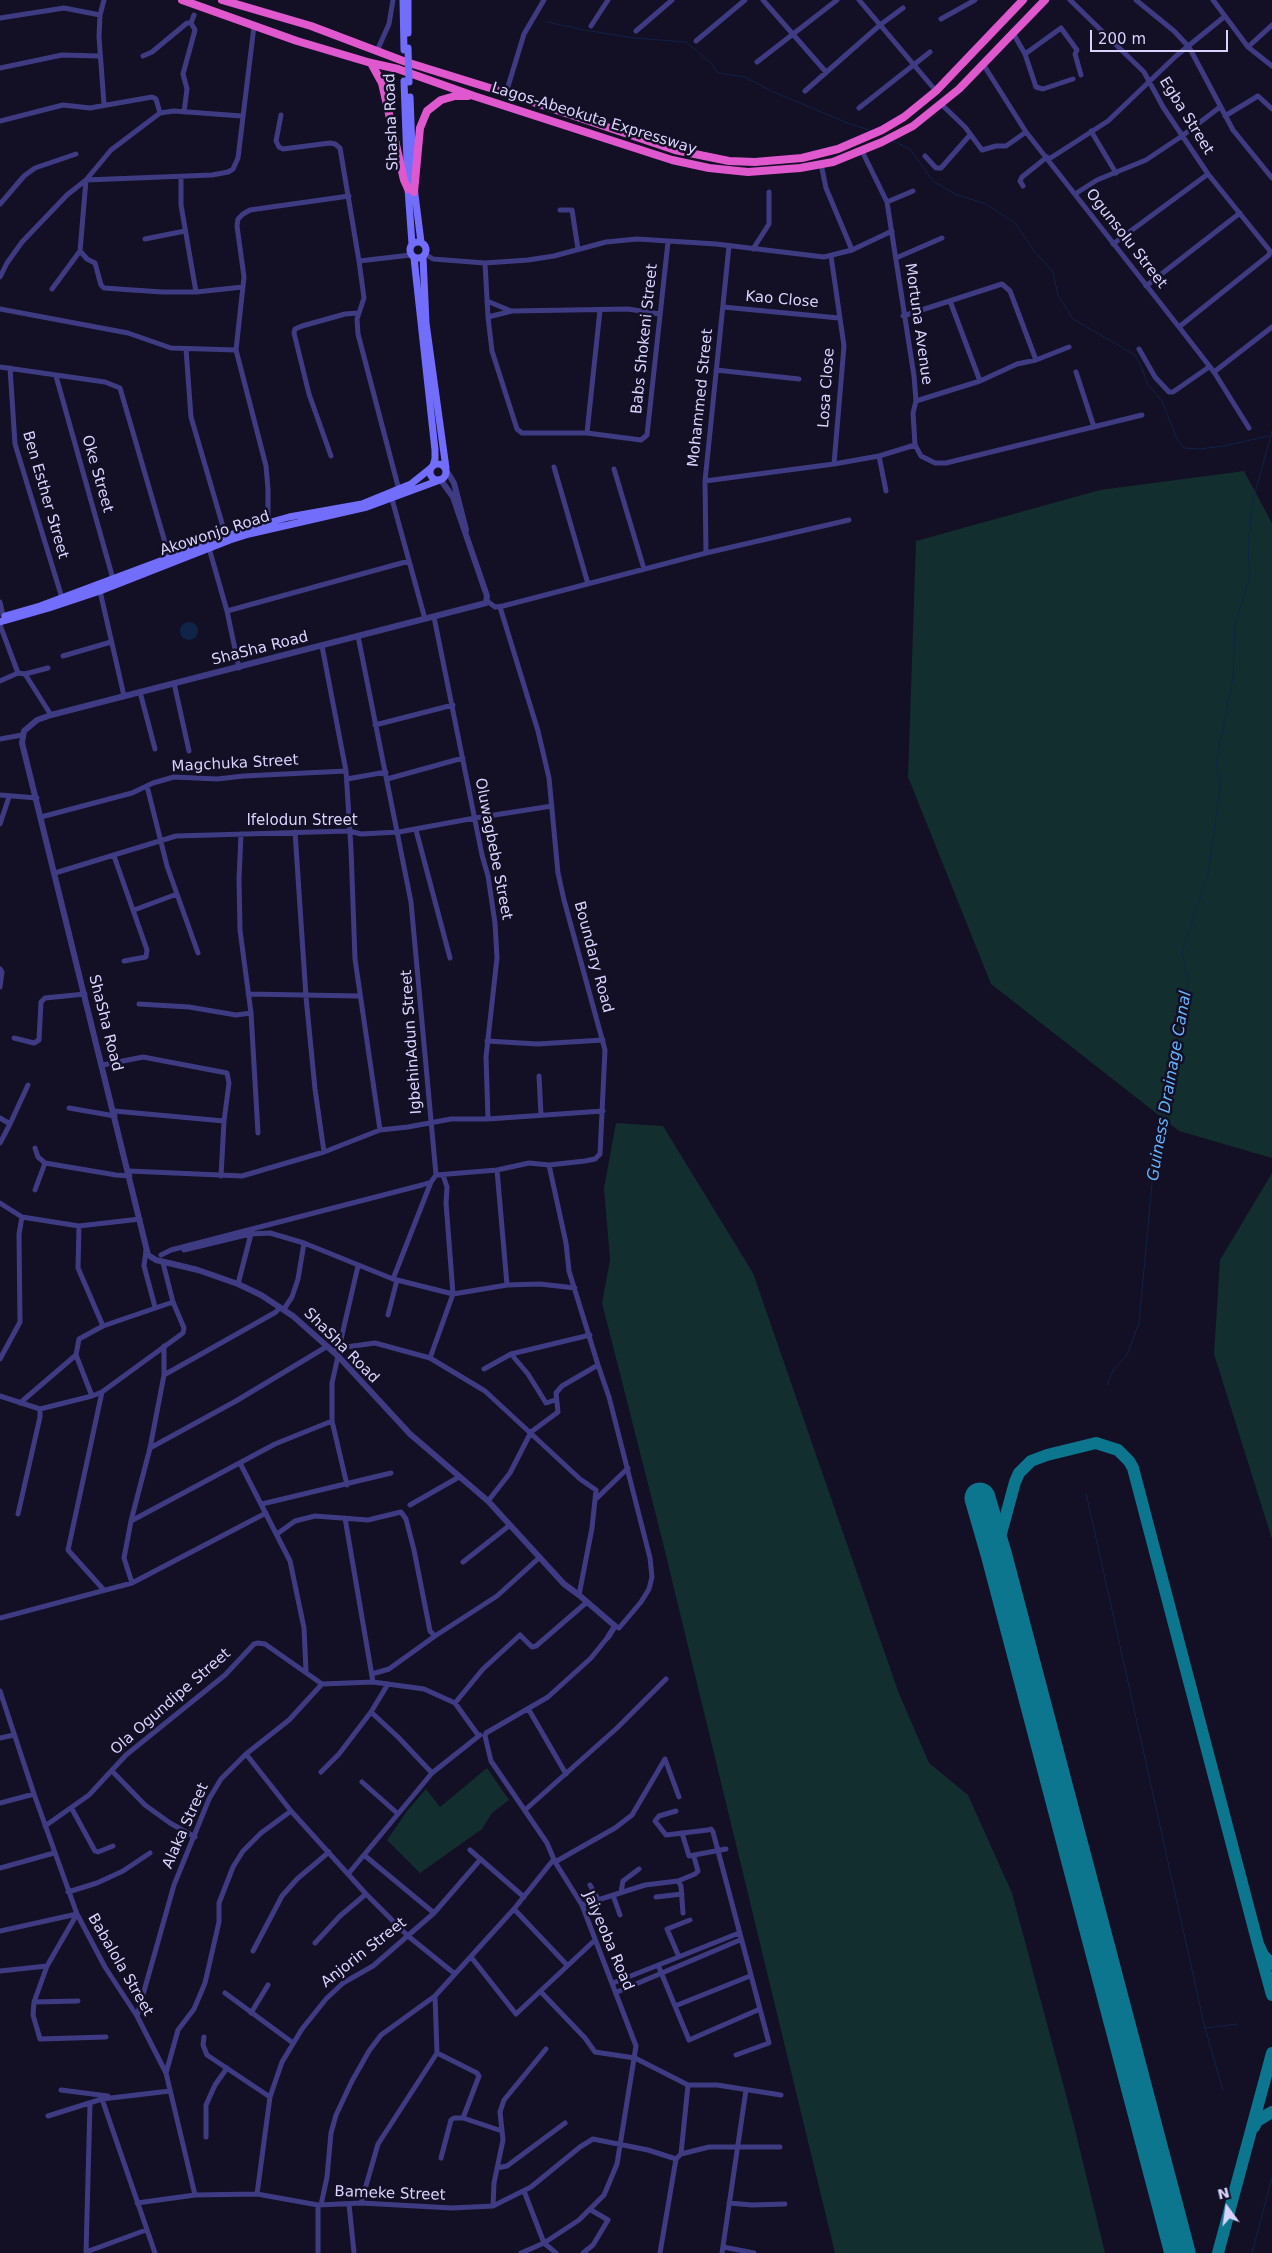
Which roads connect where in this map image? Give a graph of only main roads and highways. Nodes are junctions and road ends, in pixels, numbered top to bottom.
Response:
1 (182, 0) edge
2 (222, 0) edge
3 (403, 0) edge
4 (408, 0) edge
5 (1023, 0) edge
6 (1045, 0) edge
7 (406, 49) junction
8 (371, 63) junction
9 (474, 96) junction
10 (411, 191) junction
11 (421, 242) junction
12 (412, 244) junction
13 (424, 255) junction
14 (412, 256) junction
15 (432, 467) junction
16 (446, 469) junction
17 (440, 479) junction
18 (273, 524) junction
19 (121, 579) junction
20 (1, 620) edge

1 - 8 highway, Lagos-Abeokuta Expressway
2 - 5 highway, Lagos-Abeokuta Expressway
3 - 7 main road, Shasha Road
4 - 7 main road, Shasha Road
6 - 9 highway, Lagos-Abeokuta Expressway
7 - 10 main road, Shasha Road, bridge
8 - 9 highway, Lagos-Abeokuta Expressway
8 - 10 highway
9 - 10 highway
10 - 11 main road, Shasha Road
10 - 12 main road, Shasha Road
11 - 12 main road
11 - 13 main road
12 - 14 main road
13 - 14 main road
13 - 16 main road
14 - 15 main road
15 - 16 main road
15 - 17 main road
15 - 18 main road, Akowonjo Road
16 - 17 main road
17 - 18 main road, Akowonjo Road
18 - 19 main road, Akowonjo Road
18 - 19 main road, Akowonjo Road
19 - 20 main road, Akowonjo Road
19 - 20 main road, Akowonjo Road

